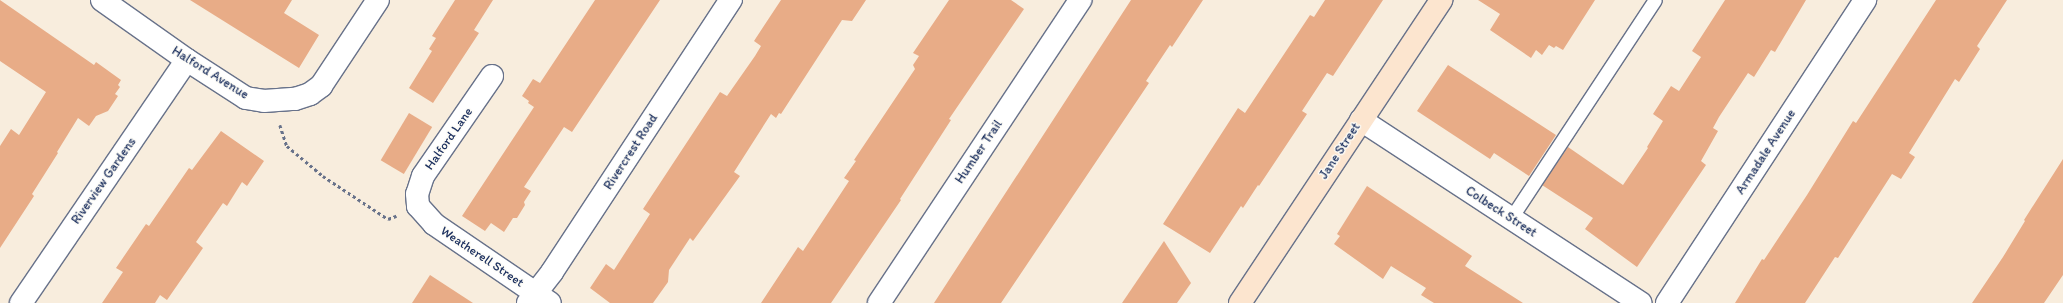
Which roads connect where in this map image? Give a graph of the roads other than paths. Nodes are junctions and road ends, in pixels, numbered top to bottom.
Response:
1 (102, 0) edge
2 (378, 0) edge
3 (732, 0) edge
4 (1080, 0) edge
5 (1441, 0) edge
6 (1655, 0) edge
7 (1865, 0) edge
8 (187, 60) junction
9 (492, 76) dead end
10 (1361, 120) junction
11 (418, 206) joint
12 (1511, 218) junction
13 (538, 300) edge
14 (21, 303) edge
15 (879, 303) edge
16 (1240, 303) edge
17 (1642, 303) edge
18 (1667, 303) edge

1 - 8 street, Halford Avenue
2 - 8 street, Halford Avenue
3 - 13 street, Rivercrest Road
4 - 15 street, Humber Trail
5 - 10 main road, Jane Street
6 - 12 lane
7 - 18 street, Armadale Avenue
8 - 14 street, Riverview Gardens
9 - 11 street, Halford Lane
10 - 12 street, Colbeck Street
10 - 16 main road, Jane Street
11 - 13 street, Weatherell Street
12 - 17 street, Colbeck Street

